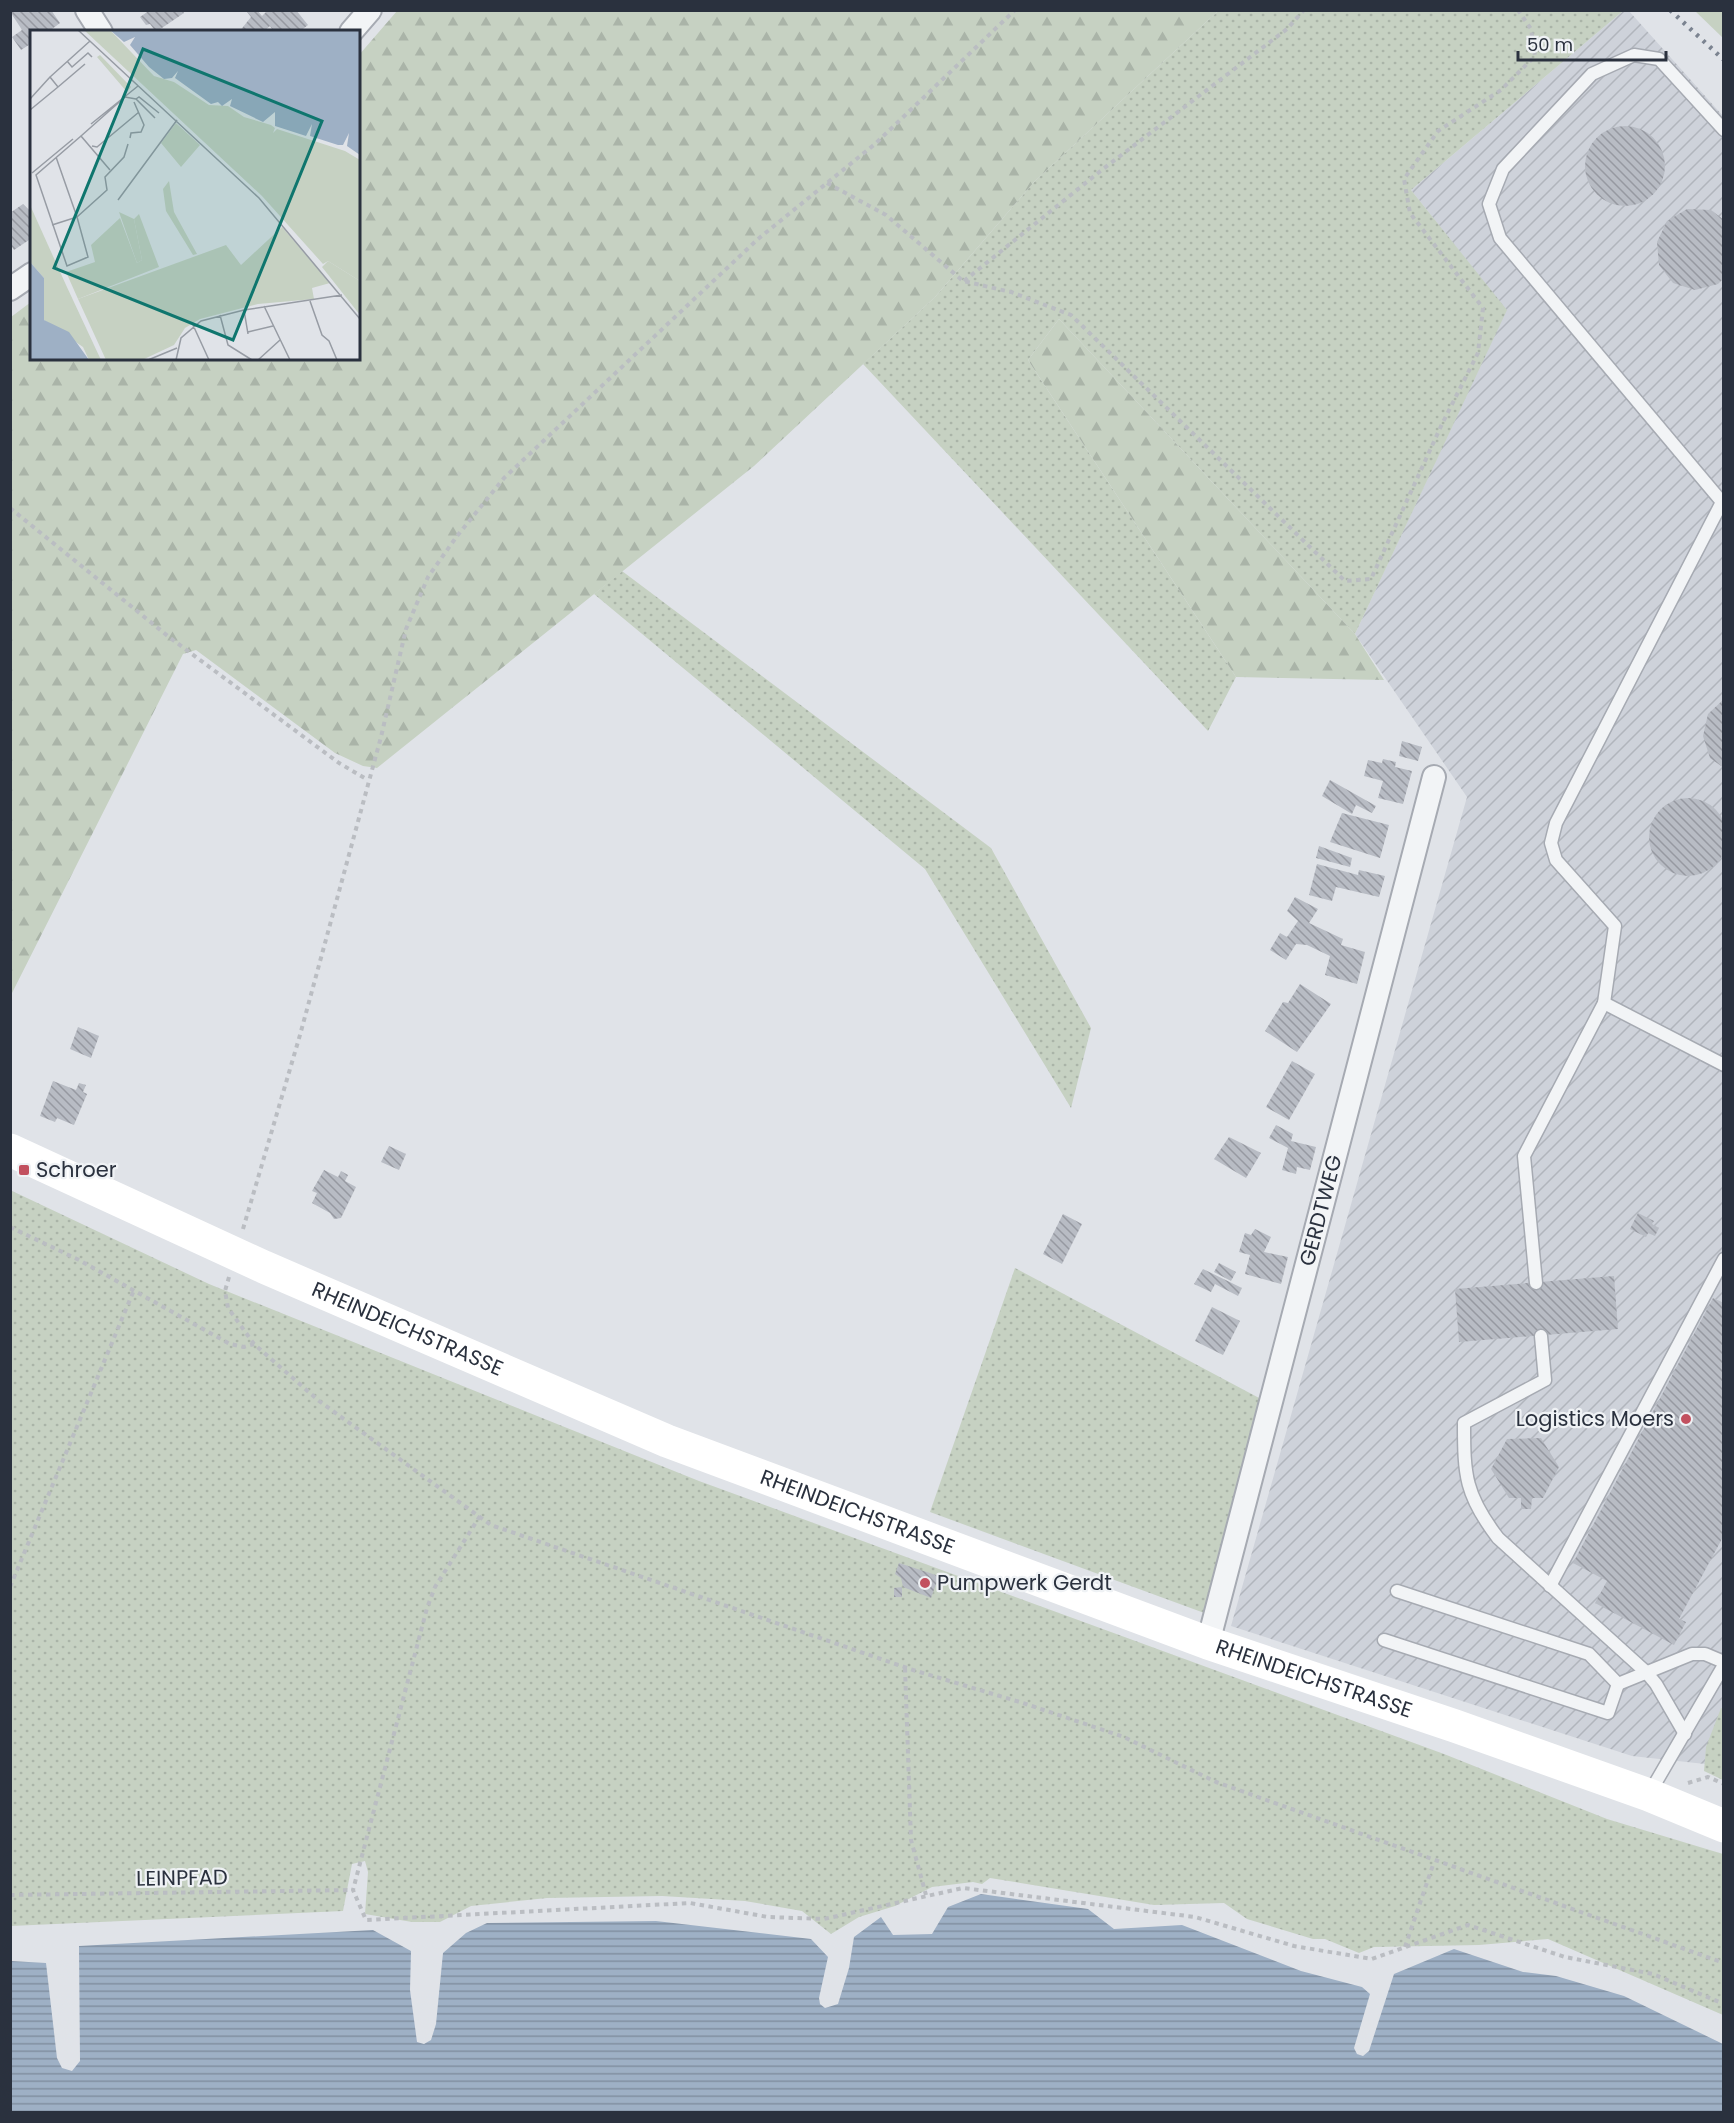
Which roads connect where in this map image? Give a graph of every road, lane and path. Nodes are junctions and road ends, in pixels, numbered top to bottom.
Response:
1 (87, 10) edge
2 (370, 10) edge
3 (1015, 10) edge
4 (1304, 10) edge
5 (1518, 10) edge
6 (100, 30) edge
7 (353, 30) edge
8 (1724, 130) edge
9 (827, 183) junction
10 (30, 275) edge
11 (963, 281) junction
12 (11, 288) edge
13 (1723, 502) edge
14 (10, 508) edge
15 (1434, 777) dead end
16 (368, 780) junction
17 (1604, 1003) junction
18 (1724, 1065) edge
19 (10, 1150) edge
20 (10, 1227) edge
21 (236, 1254) junction
22 (1724, 1259) edge
23 (1536, 1283) dead end
24 (134, 1290) junction
25 (225, 1291) dead end
26 (1541, 1336) dead end
27 (254, 1344) junction
28 (480, 1516) junction
29 (1550, 1586) junction
30 (10, 1587) edge
31 (1397, 1591) dead end
32 (1384, 1640) dead end
33 (1208, 1643) junction
34 (1724, 1664) edge
35 (905, 1668) junction
36 (1646, 1672) junction
37 (1618, 1684) junction
38 (1685, 1734) junction
39 (1649, 1796) junction
40 (1724, 1826) edge
41 (1434, 1862) junction
42 (353, 1890) junction
43 (10, 1895) edge
44 (926, 1895) junction
45 (1405, 1948) junction
46 (1724, 1963) edge
47 (1724, 2004) edge

1 - 6 street
2 - 7 street
3 - 9 path
4 - 11 path
5 - 11 path
8 - 13 lane
9 - 11 path
9 - 16 path
10 - 12 street
13 - 17 lane
14 - 16 path
15 - 33 street, GERDTWEG
16 - 21 path
17 - 18 lane
17 - 23 lane
19 - 21 main road, RHEINDEICHSTRASSE
20 - 24 path
21 - 33 main road, RHEINDEICHSTRASSE
22 - 29 lane
24 - 27 path
24 - 30 path
25 - 27 path
26 - 29 lane
27 - 28 path
28 - 35 path
28 - 42 path
29 - 36 lane
31 - 37 lane
32 - 37 lane
33 - 39 main road, RHEINDEICHSTRASSE
34 - 36 lane
34 - 38 lane
35 - 41 path
35 - 44 path
36 - 37 lane
36 - 38 lane
38 - 39 lane
39 - 40 main road, RHEINDEICHSTRASSE
41 - 45 path
41 - 46 path
42 - 43 path, LEINPFAD
42 - 44 path
44 - 45 path
45 - 47 path

